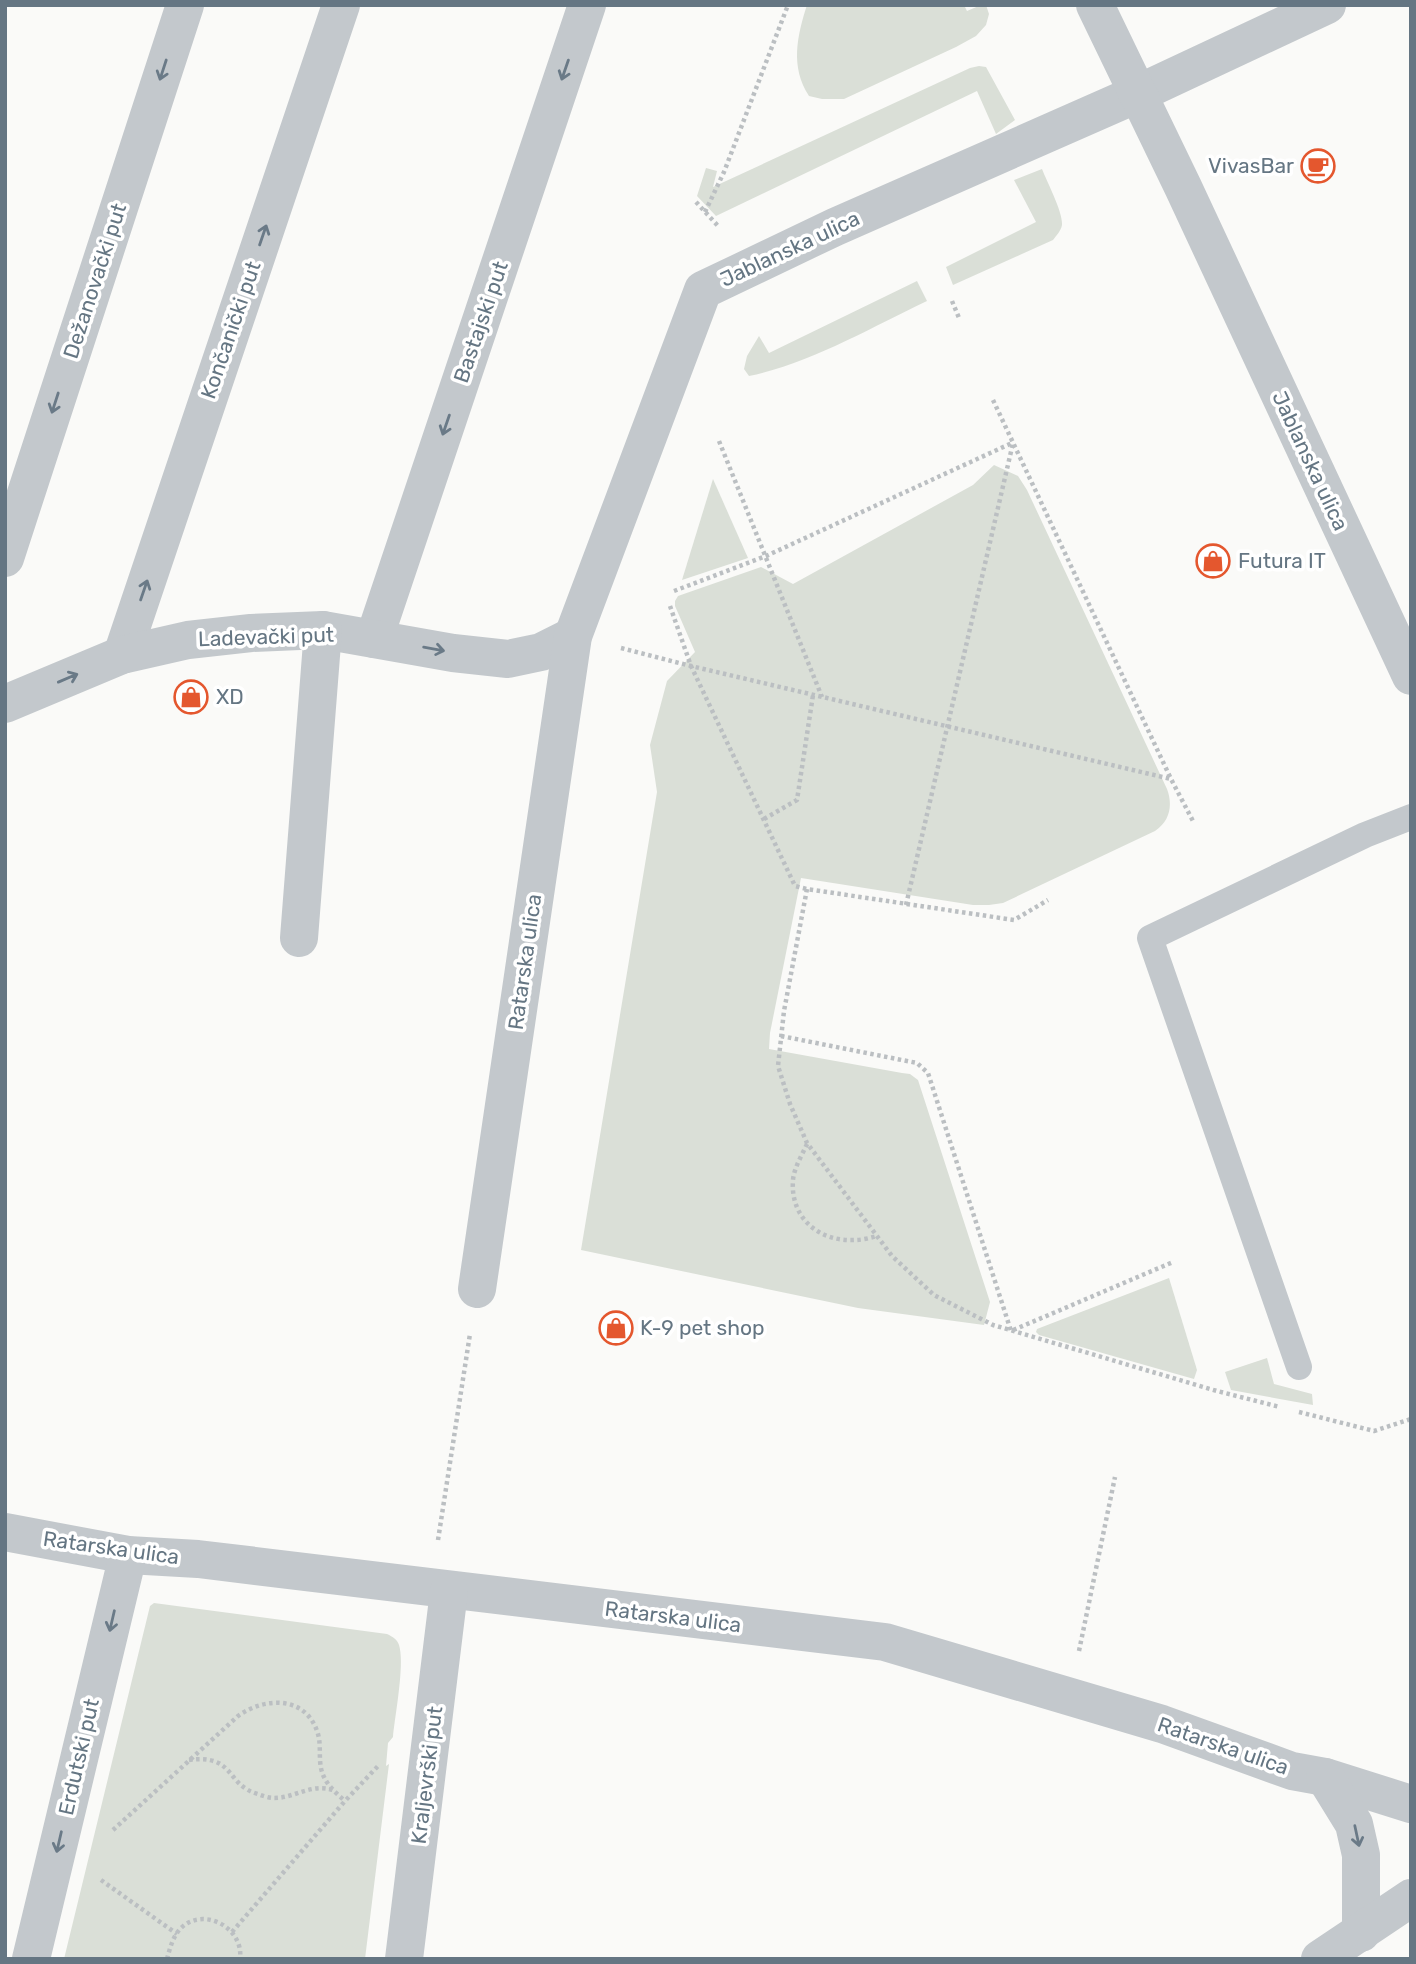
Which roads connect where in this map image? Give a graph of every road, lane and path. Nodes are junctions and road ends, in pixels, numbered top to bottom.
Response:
1 (184, 5) edge
2 (341, 5) edge
3 (587, 5) edge
4 (788, 5) edge
5 (1096, 5) edge
6 (1327, 5) edge
7 (1137, 94) junction
8 (705, 212) dead end
9 (952, 301) dead end
10 (959, 318) dead end
11 (993, 400) dead end
12 (719, 441) dead end
13 (1013, 443) junction
14 (766, 556) junction
15 (5, 558) edge
16 (674, 591) dead end
17 (670, 606) dead end
18 (323, 630) junction
19 (573, 636) junction
20 (374, 639) junction
21 (122, 655) junction
22 (691, 666) junction
23 (1411, 676) edge
24 (813, 695) junction
25 (822, 697) junction
26 (5, 704) edge
27 (947, 726) junction
28 (1171, 779) junction
29 (1411, 817) edge
30 (764, 819) junction
31 (1194, 823) dead end
32 (807, 889) junction
33 (1048, 900) dead end
34 (906, 905) junction
35 (299, 938) dead end
36 (781, 1036) junction
37 (807, 1143) junction
38 (877, 1236) junction
39 (1173, 1262) dead end
40 (477, 1289) joint
41 (1011, 1331) junction
42 (1299, 1367) dead end
43 (1281, 1407) dead end
44 (1294, 1410) dead end
45 (1411, 1419) edge
46 (1115, 1476) dead end
47 (5, 1532) edge
48 (436, 1548) dead end
49 (128, 1555) junction
50 (449, 1591) junction
51 (1077, 1663) dead end
52 (387, 1758) dead end
53 (189, 1760) junction
54 (1325, 1777) junction
55 (334, 1790) junction
56 (345, 1801) junction
57 (1411, 1804) edge
58 (107, 1835) dead end
59 (57, 1850) junction
60 (1411, 1898) edge
61 (232, 1932) junction
62 (1361, 1933) junction
63 (177, 1934) junction
64 (31, 1959) edge
65 (167, 1959) edge
66 (240, 1959) edge
67 (404, 1959) edge
68 (1320, 1959) edge

1 -> 15 street, Dežanovački put
21 -> 2 street, Končanički put
3 -> 20 street, Bastajski put
4 - 8 path
5 - 7 street, Jablanska ulica
6 - 7 street
7 - 19 street, Jablanska ulica
7 - 23 street, Jablanska ulica
9 - 10 path
11 - 13 path
12 - 14 path
13 - 14 path
13 - 27 path
13 - 28 path
14 - 16 path
14 - 25 path
17 - 22 path
18 - 20 street, Ladevački put
18 - 21 street, Ladevački put
18 - 35 street
20 -> 19 street, Ladevački put
19 - 22 path
19 - 40 street, Ratarska ulica
26 -> 21 street, Ladevački put
22 - 24 path
22 - 30 path
24 - 25 path
24 - 30 path
25 - 27 path
27 - 28 path
27 - 34 path
28 - 31 path
29 - 42 lane
30 - 32 path
32 - 34 path
32 - 36 path
33 - 34 path
36 - 37 path
36 - 41 path
37 - 38 path
37 - 38 path
38 - 41 path
39 - 41 path
40 - 48 path
41 - 43 path
44 - 45 path
46 - 51 path
47 - 49 street, Ratarska ulica
49 - 50 street, Ratarska ulica
49 -> 59 street, Erdutski put
50 - 54 street, Ratarska ulica
50 - 67 street, Kraljevrški put
52 - 56 path
53 - 55 path
53 - 55 path
53 - 58 path
54 - 57 street, Ratarska ulica
54 -> 62 street
55 - 56 path
56 - 61 path
59 - 63 path
59 - 64 street, Erdutski put
60 - 62 street
61 - 63 path
61 - 66 path
62 - 68 street
63 - 65 path

